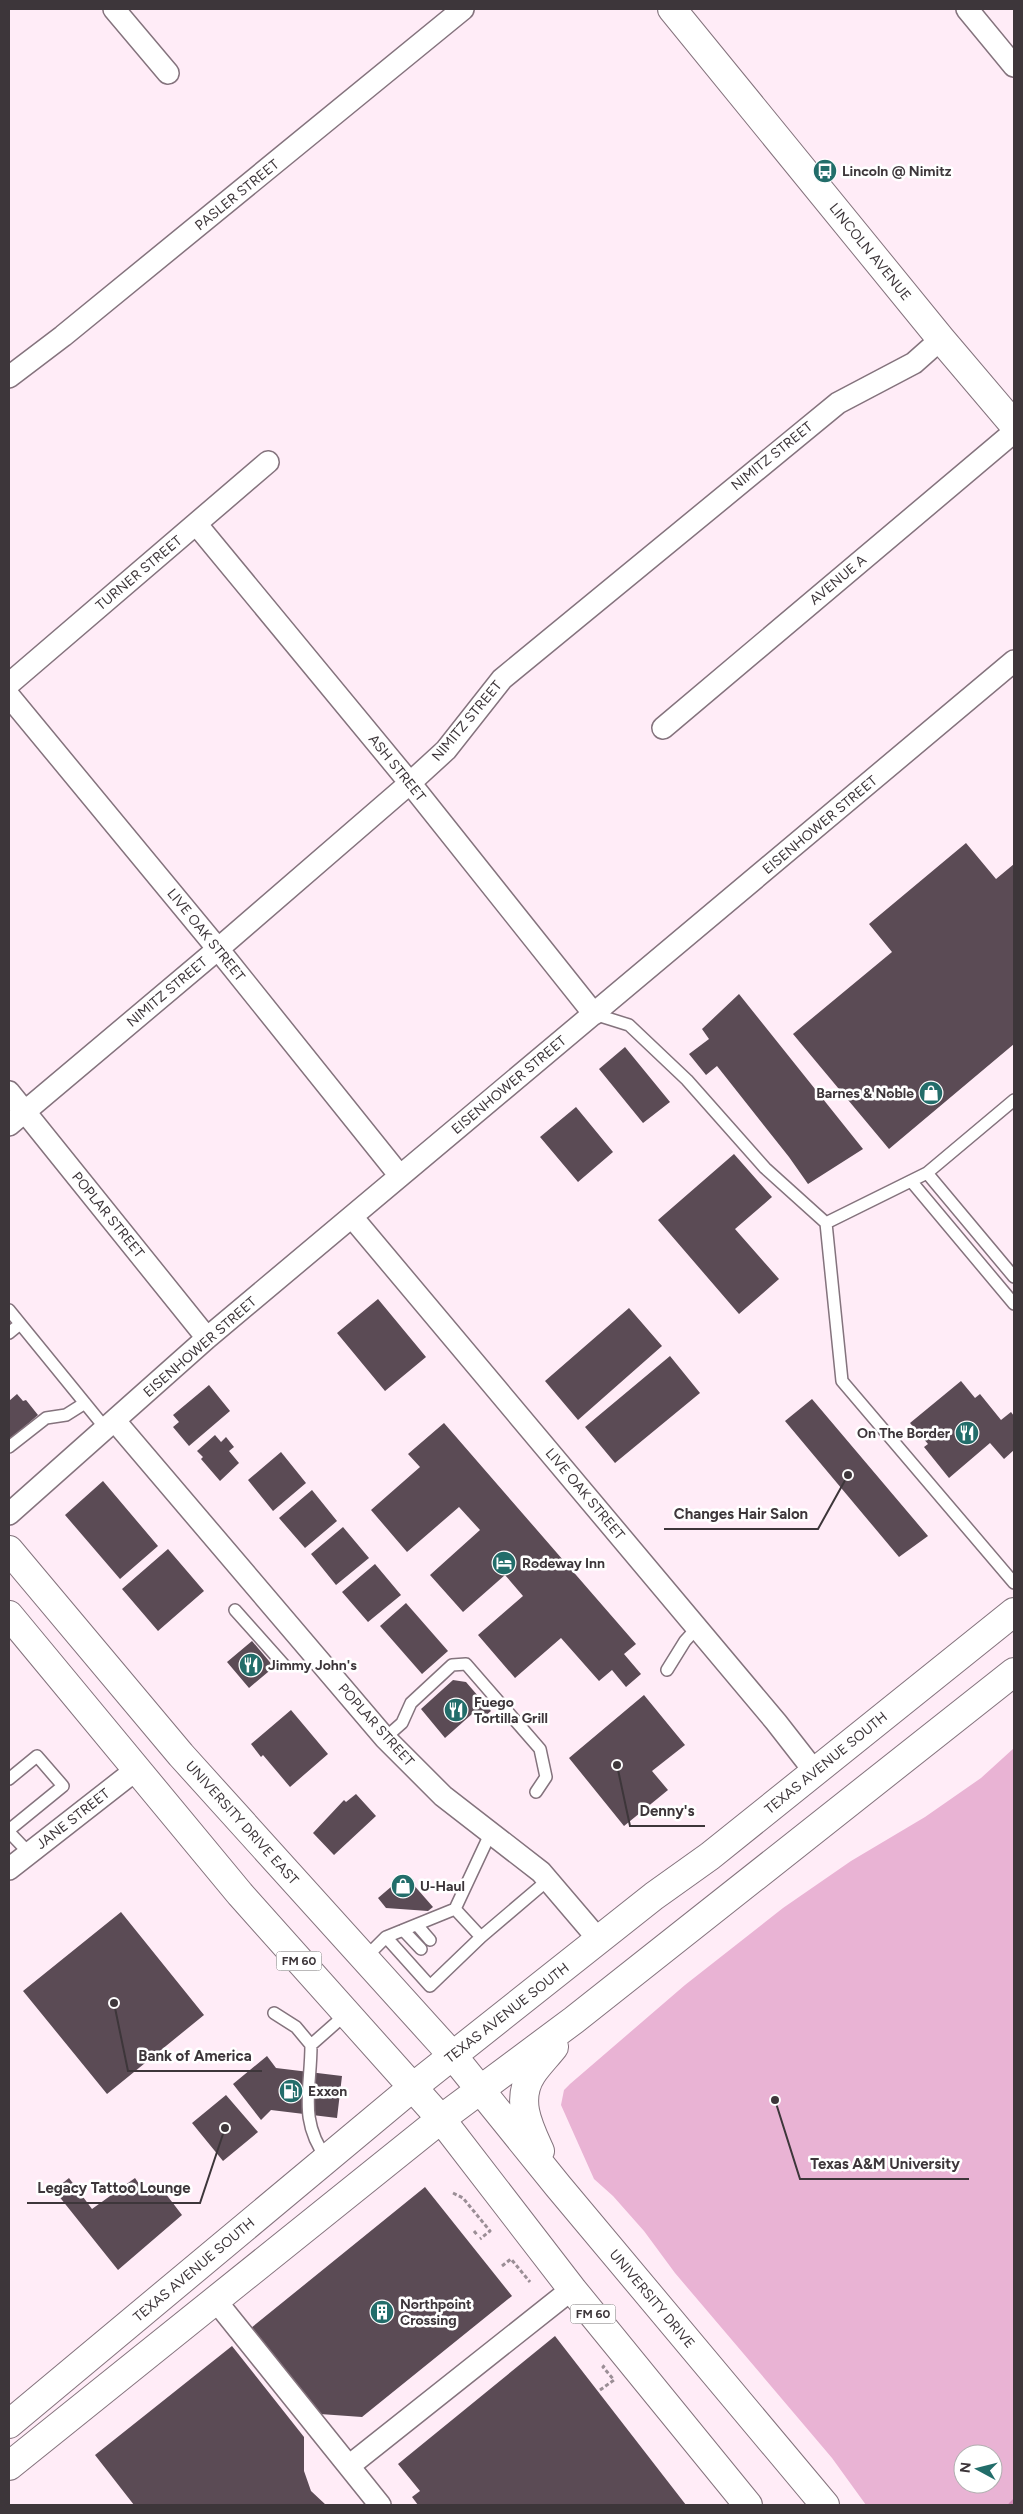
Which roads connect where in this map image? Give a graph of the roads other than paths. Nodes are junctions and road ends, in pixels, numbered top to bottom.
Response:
1 (114, 9) edge
2 (463, 9) edge
3 (672, 9) edge
4 (967, 9) edge
5 (1014, 66) edge
6 (168, 73) dead end
7 (941, 339) junction
8 (9, 377) edge
9 (1014, 425) edge
10 (1014, 432) edge
11 (268, 462) dead end
12 (196, 525) junction
13 (1014, 661) edge
14 (9, 684) edge
15 (9, 696) edge
16 (663, 728) dead end
17 (410, 784) junction
18 (218, 949) junction
19 (594, 1014) junction
20 (9, 1092) edge
21 (1014, 1100) edge
22 (25, 1111) junction
23 (9, 1125) edge
24 (927, 1173) junction
25 (400, 1176) junction
26 (911, 1181) junction
27 (352, 1217) junction
28 (826, 1223) junction
29 (1014, 1277) edge
30 (1014, 1304) edge
31 (10, 1313) edge
32 (20, 1324) junction
33 (9, 1333) edge
34 (207, 1338) junction
35 (85, 1403) junction
36 (111, 1425) junction
37 (9, 1448) edge
38 (9, 1514) edge
39 (9, 1550) edge
40 (1014, 1584) edge
41 (235, 1610) dead end
42 (1014, 1612) edge
43 (9, 1615) edge
44 (696, 1629) junction
45 (284, 1665) dead end
46 (667, 1670) dead end
47 (1014, 1672) edge
48 (385, 1738) junction
49 (137, 1769) junction
50 (815, 1772) junction
51 (9, 1779) edge
52 (536, 1792) dead end
53 (9, 1831) edge
54 (491, 1832) junction
55 (29, 1853) junction
56 (9, 1869) edge
57 (548, 1880) junction
58 (455, 1909) junction
59 (417, 1925) junction
60 (403, 1930) junction
61 (386, 1937) junction
62 (482, 1937) junction
63 (430, 1940) dead end
64 (600, 1940) junction
65 (421, 1949) dead end
66 (365, 1958) junction
67 (274, 2013) dead end
68 (346, 2014) junction
69 (574, 2020) junction
70 (311, 2045) junction
71 (453, 2056) junction
72 (413, 2087) junction
73 (481, 2091) junction
74 (441, 2119) junction
75 (327, 2159) junction
76 (558, 2186) junction
77 (572, 2289) junction
78 (216, 2301) junction
79 (9, 2424) edge
80 (9, 2466) edge
81 (349, 2466) junction
82 (380, 2505) edge
83 (748, 2505) edge
84 (825, 2505) edge

1 - 6 street
2 - 8 street, PASLER STREET
3 - 7 main road, LINCOLN AVENUE
4 - 5 street
7 - 9 main road, LINCOLN AVENUE
7 - 17 street, NIMITZ STREET
10 - 16 street, AVENUE A
11 - 12 street, TURNER STREET
12 - 14 street, TURNER STREET
12 - 17 street, ASH STREET
13 - 19 street, EISENHOWER STREET
15 - 18 street, LIVE OAK STREET
17 - 18 street, NIMITZ STREET
17 - 19 street, ASH STREET
18 - 22 street, NIMITZ STREET
18 - 25 street, LIVE OAK STREET
19 - 25 street, EISENHOWER STREET
19 - 28 lane
20 - 22 street, POPLAR STREET
21 - 24 lane
22 - 23 street, NIMITZ STREET
22 - 34 street, POPLAR STREET
24 - 26 lane
24 - 29 lane
25 - 27 street, EISENHOWER STREET
26 - 28 lane
26 - 30 lane
27 - 34 street, EISENHOWER STREET
27 - 44 street, LIVE OAK STREET
28 - 40 lane
31 - 32 lane
32 - 33 lane
32 - 35 lane
34 - 36 street, EISENHOWER STREET
35 - 36 lane
35 - 37 lane
36 - 38 street, EISENHOWER STREET
36 - 48 street, POPLAR STREET
39 - 66 main road, UNIVERSITY DRIVE EAST
41 - 45 lane
42 - 50 main road, TEXAS AVENUE SOUTH
43 - 49 main road, FM 60
44 - 46 lane
44 - 50 street, LIVE OAK STREET
47 - 69 main road
48 - 52 lane
48 - 54 street, POPLAR STREET
49 - 55 street, JANE STREET
49 - 68 main road, FM 60
50 - 64 main road, TEXAS AVENUE SOUTH
51 - 53 lane
53 - 55 lane
54 - 57 street, POPLAR STREET
54 - 58 lane
55 - 56 street, JANE STREET
57 - 62 lane
57 - 64 street, POPLAR STREET
58 - 59 lane
58 - 62 lane
59 - 60 lane
59 - 63 lane
60 - 61 lane
60 - 65 lane
61 - 62 lane
61 - 66 lane
64 - 71 main road, TEXAS AVENUE SOUTH
66 - 71 main road, UNIVERSITY DRIVE EAST
67 - 70 lane
68 - 70 lane
68 - 72 main road, FM 60
69 - 73 main road
69 - 76 main road
70 - 75 lane
71 - 72 main road, TEXAS AVENUE SOUTH
71 - 73 main road, UNIVERSITY DRIVE EAST
72 - 74 main road, FM 60
72 - 75 main road, TEXAS AVENUE SOUTH
73 - 74 main road
73 - 76 main road, UNIVERSITY DRIVE
74 - 77 main road, FM 60
74 - 78 main road
75 - 79 main road, TEXAS AVENUE SOUTH
76 - 84 main road, UNIVERSITY DRIVE
77 - 81 street
77 - 83 main road, FM 60
78 - 80 main road
78 - 81 street
81 - 82 street

